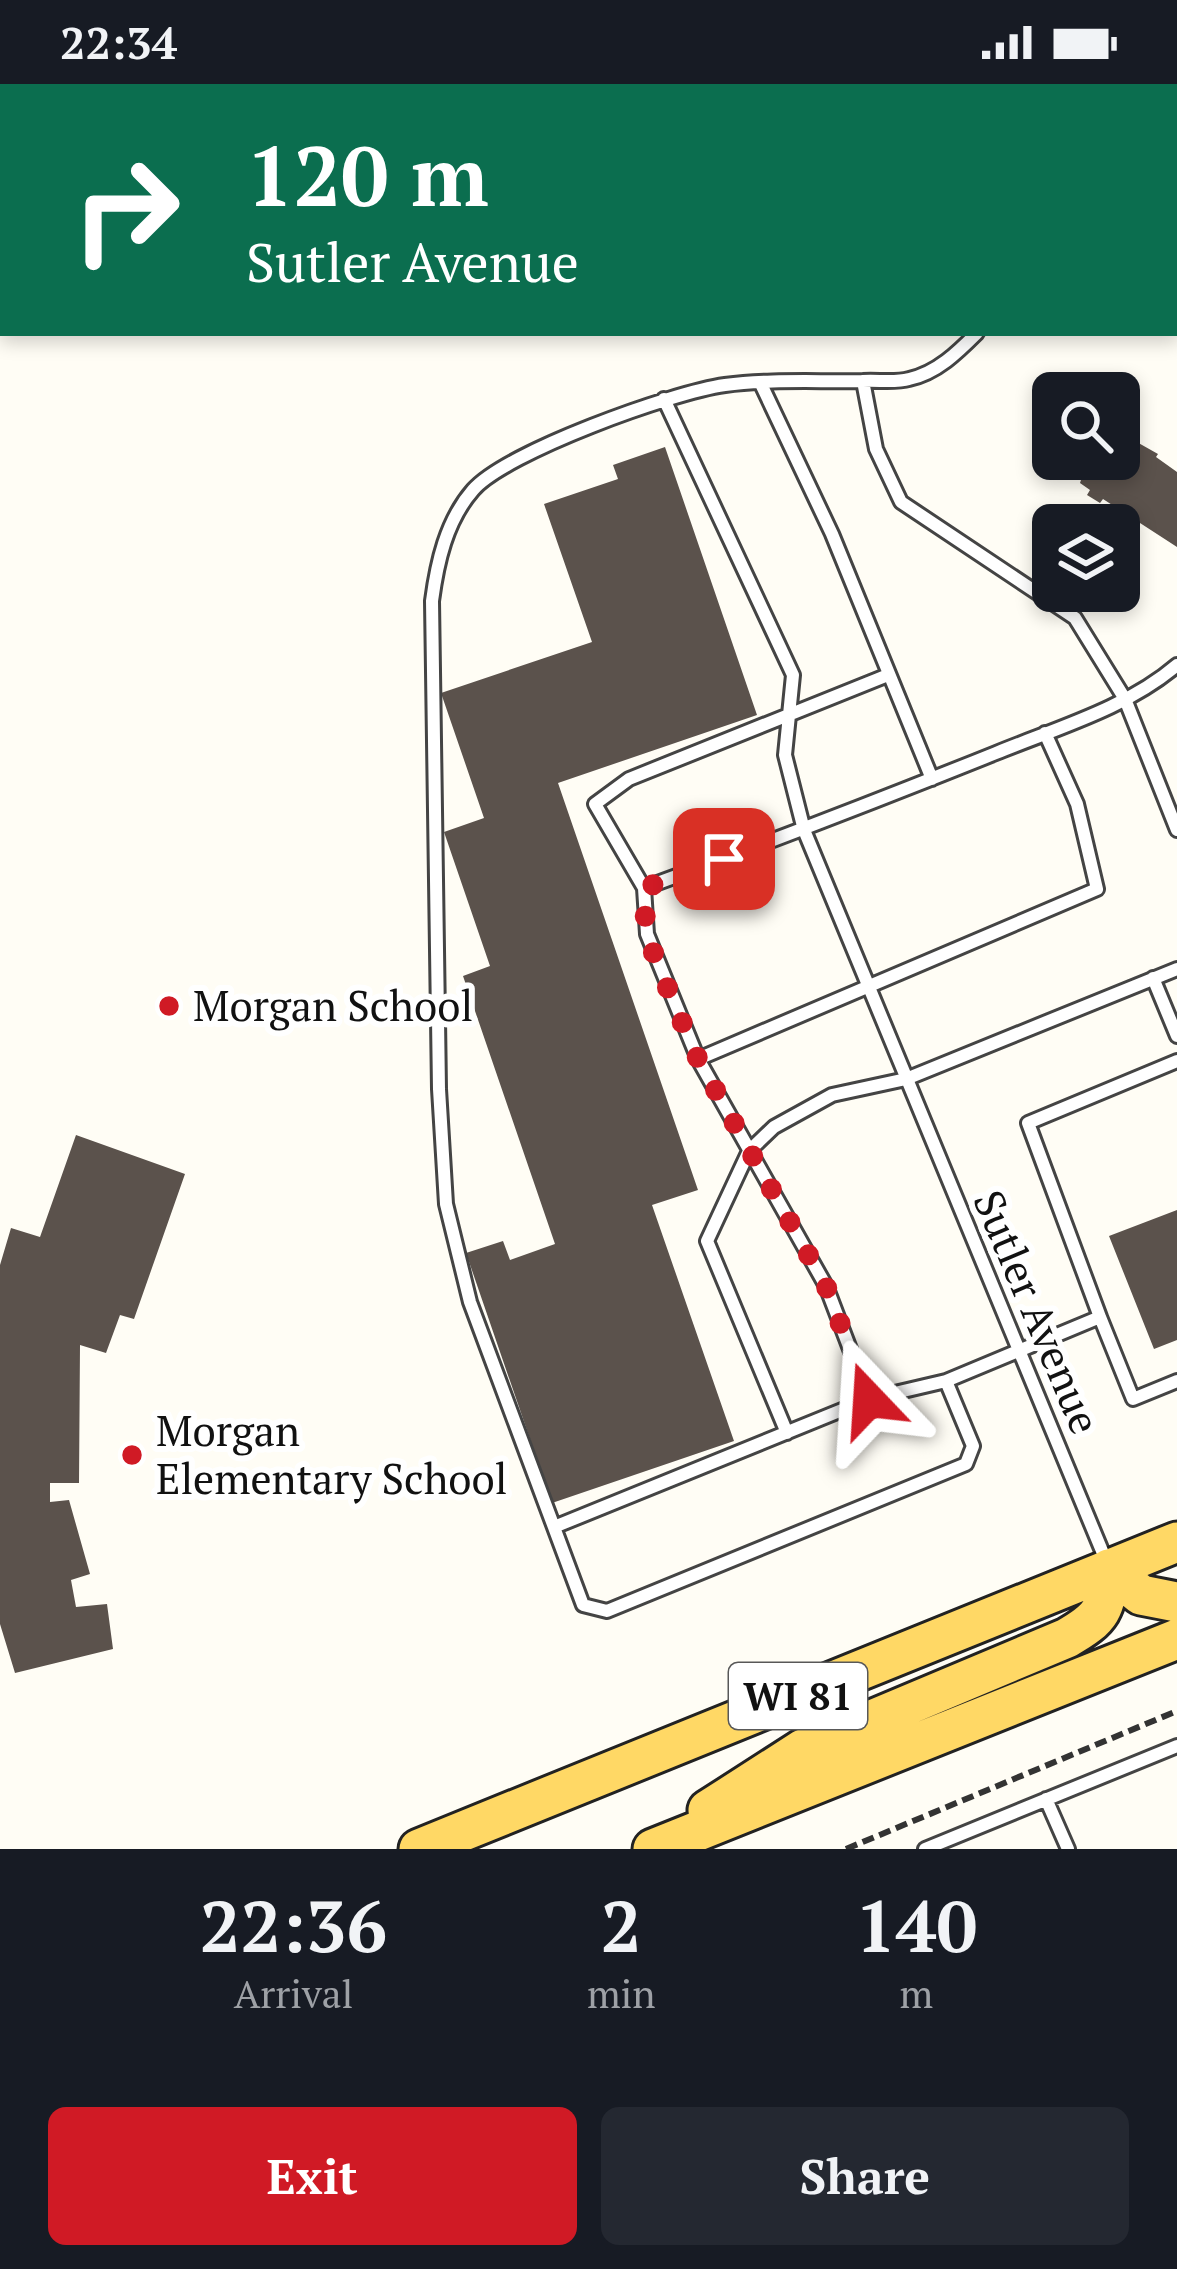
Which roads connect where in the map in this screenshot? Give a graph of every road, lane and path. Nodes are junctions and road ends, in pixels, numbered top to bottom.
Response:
1 (974, 336) edge
2 (863, 381) junction
3 (760, 384) junction
4 (664, 399) junction
5 (1177, 664) edge
6 (888, 675) junction
7 (1125, 699) junction
8 (787, 713) junction
9 (1045, 733) junction
10 (932, 778) junction
11 (804, 830) junction
12 (1177, 830) edge
13 (644, 888) junction
14 (1177, 969) edge
15 (1153, 978) junction
16 (868, 986) junction
17 (1177, 1036) edge
18 (698, 1059) junction
19 (1177, 1061) edge
20 (906, 1079) junction
21 (749, 1150) junction
22 (1100, 1317) junction
23 (1018, 1352) junction
24 (1177, 1381) edge
25 (946, 1382) junction
26 (869, 1400) junction
27 (787, 1433) junction
28 (554, 1527) junction
29 (1177, 1541) edge
30 (1109, 1570) junction
31 (1177, 1602) edge
32 (1177, 1639) edge
33 (1177, 1712) edge
34 (1177, 1746) edge
35 (1046, 1799) junction
36 (418, 1849) edge
37 (654, 1849) edge
38 (846, 1849) edge
39 (925, 1849) edge
40 (1068, 1849) edge

1 - 2 lane
2 - 3 lane
2 - 7 lane
3 - 4 lane
3 - 6 lane
4 - 8 lane, Sutler Avenue
4 - 28 lane
5 - 7 lane
6 - 8 lane
6 - 10 lane
7 - 9 lane
7 - 12 lane
8 - 11 lane, Sutler Avenue
8 - 13 lane
9 - 10 lane
9 - 16 lane
10 - 11 lane
11 - 13 lane
11 - 16 lane, Sutler Avenue
13 - 18 lane
14 - 15 lane
15 - 17 lane
15 - 20 lane
16 - 18 lane
16 - 20 lane, Sutler Avenue
18 - 21 lane
19 - 22 lane
20 - 21 lane
20 - 23 lane, Sutler Avenue
21 - 26 lane
21 - 27 lane
22 - 23 lane
22 - 24 lane
23 - 25 lane
23 - 30 lane, Sutler Avenue
25 - 26 lane
25 - 28 lane
26 - 27 lane
27 - 28 lane
29 - 30 main road, WI 81
30 - 31 main road
30 - 36 main road, WI 81
30 - 37 main road
32 - 37 main road, WI 81
33 - 38 path
34 - 35 lane
35 - 39 lane
35 - 40 lane

